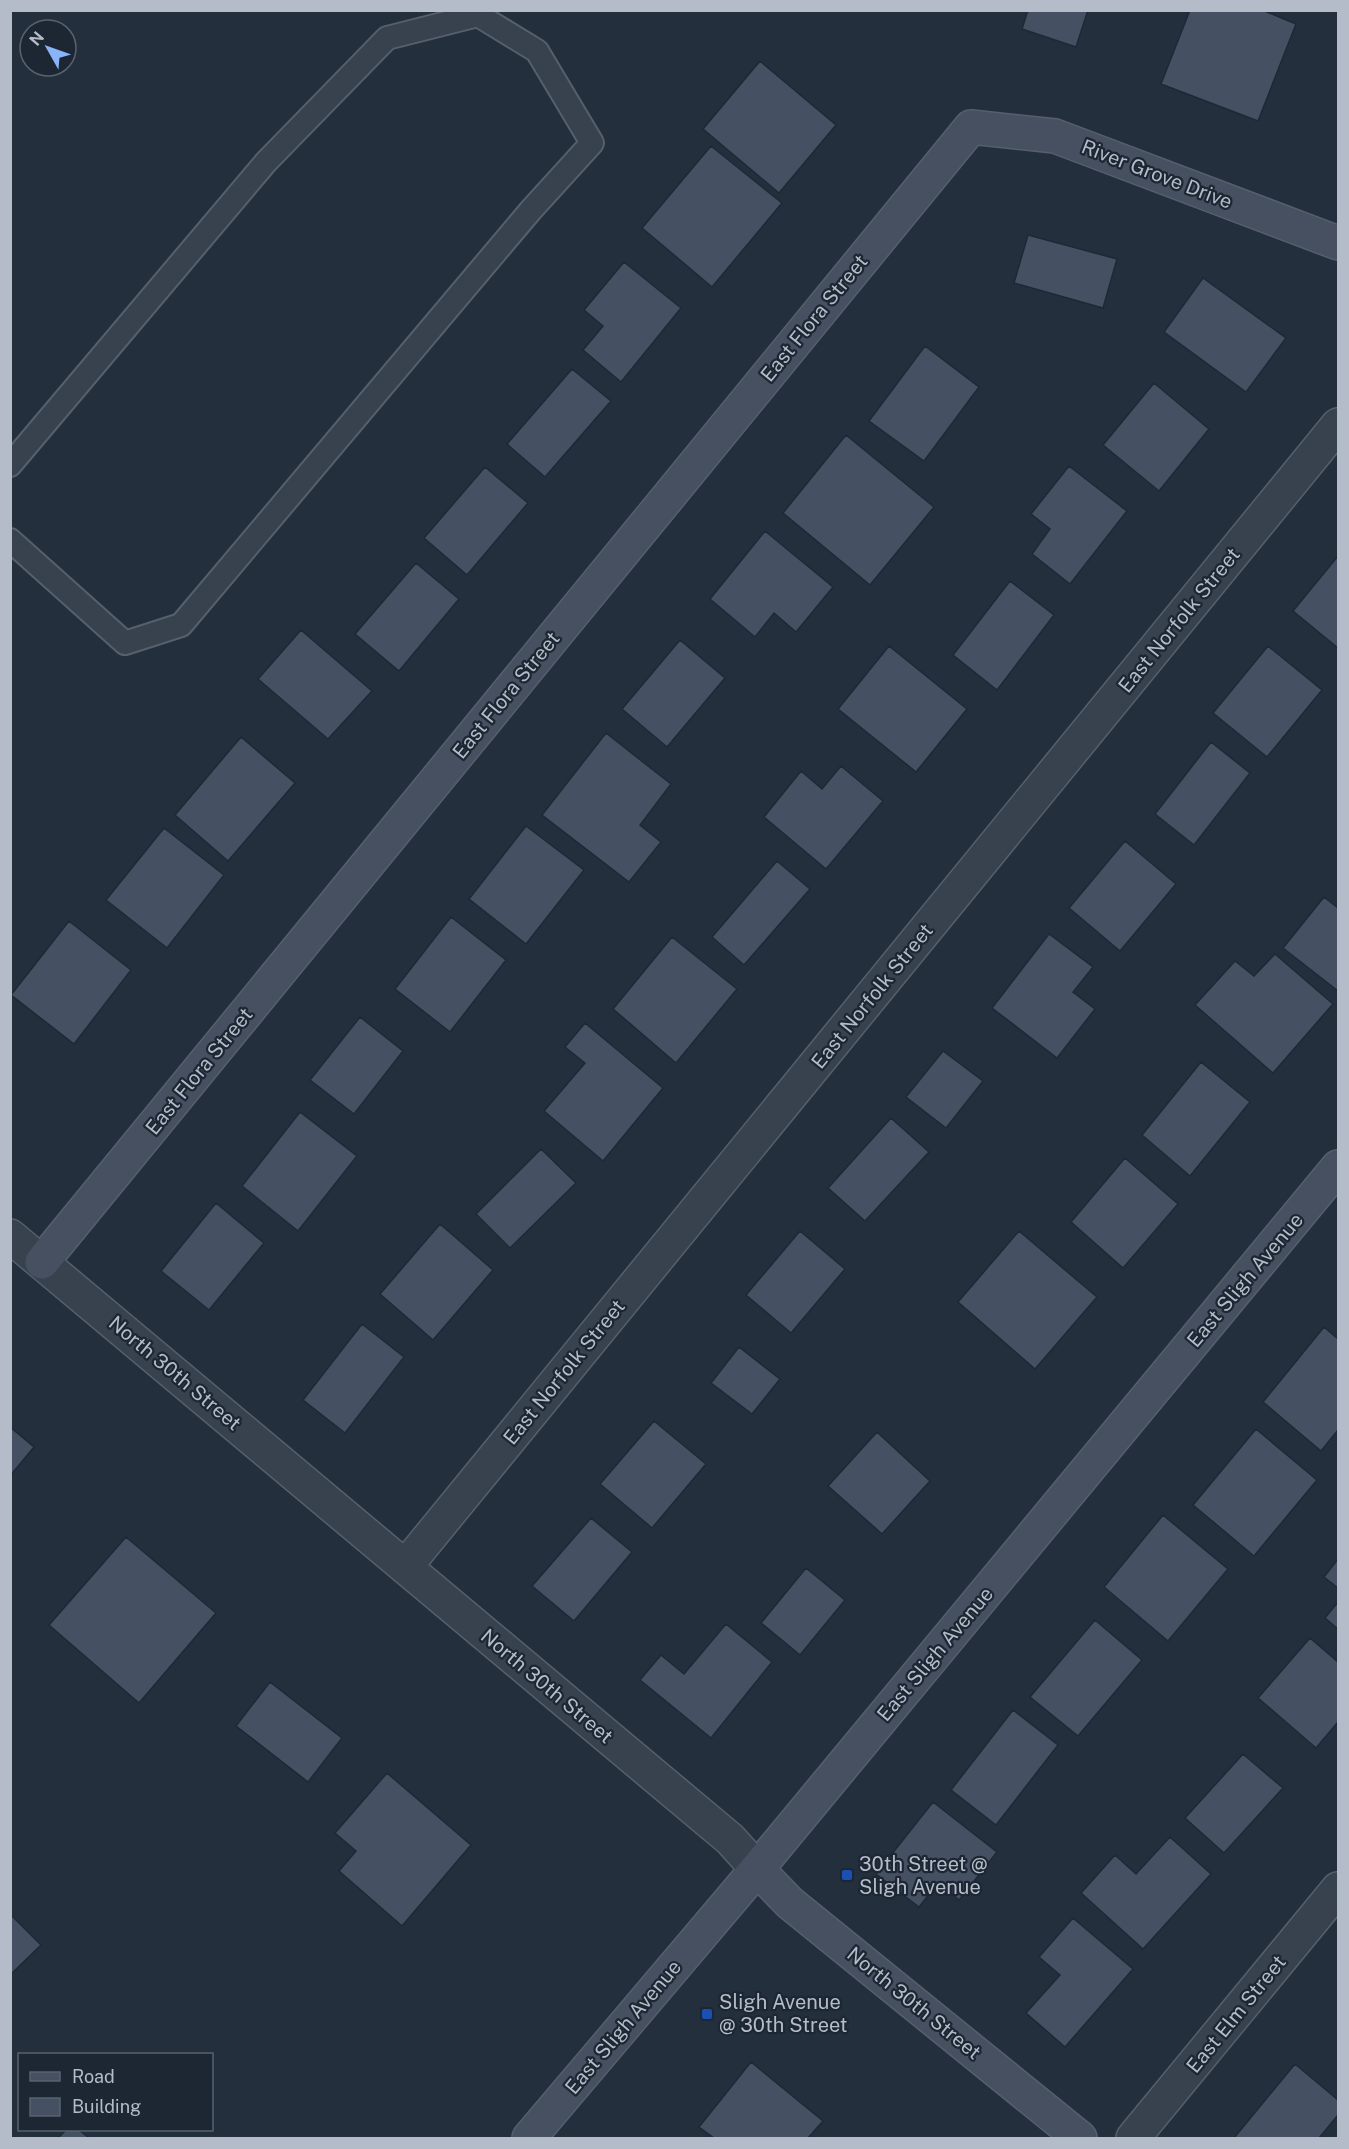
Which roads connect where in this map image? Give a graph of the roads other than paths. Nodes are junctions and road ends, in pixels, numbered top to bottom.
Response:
1 (971, 127) joint
2 (1338, 243) edge
3 (1338, 425) edge
4 (10, 465) edge
5 (10, 540) edge
6 (1338, 1167) edge
7 (10, 1236) edge
8 (42, 1262) junction
9 (405, 1567) junction
10 (757, 1869) junction
11 (1338, 1889) edge
12 (529, 2139) edge
13 (1080, 2139) edge
14 (1133, 2139) edge

1 - 2 street, River Grove Drive
1 - 8 street, East Flora Street
3 - 9 street, East Norfolk Street
4 - 5 lane
6 - 10 street, East Sligh Avenue
7 - 8 street, North 30th Street
8 - 9 street, North 30th Street
9 - 10 street, North 30th Street
10 - 12 street, East Sligh Avenue
10 - 13 street, North 30th Street
11 - 14 street, East Elm Street

